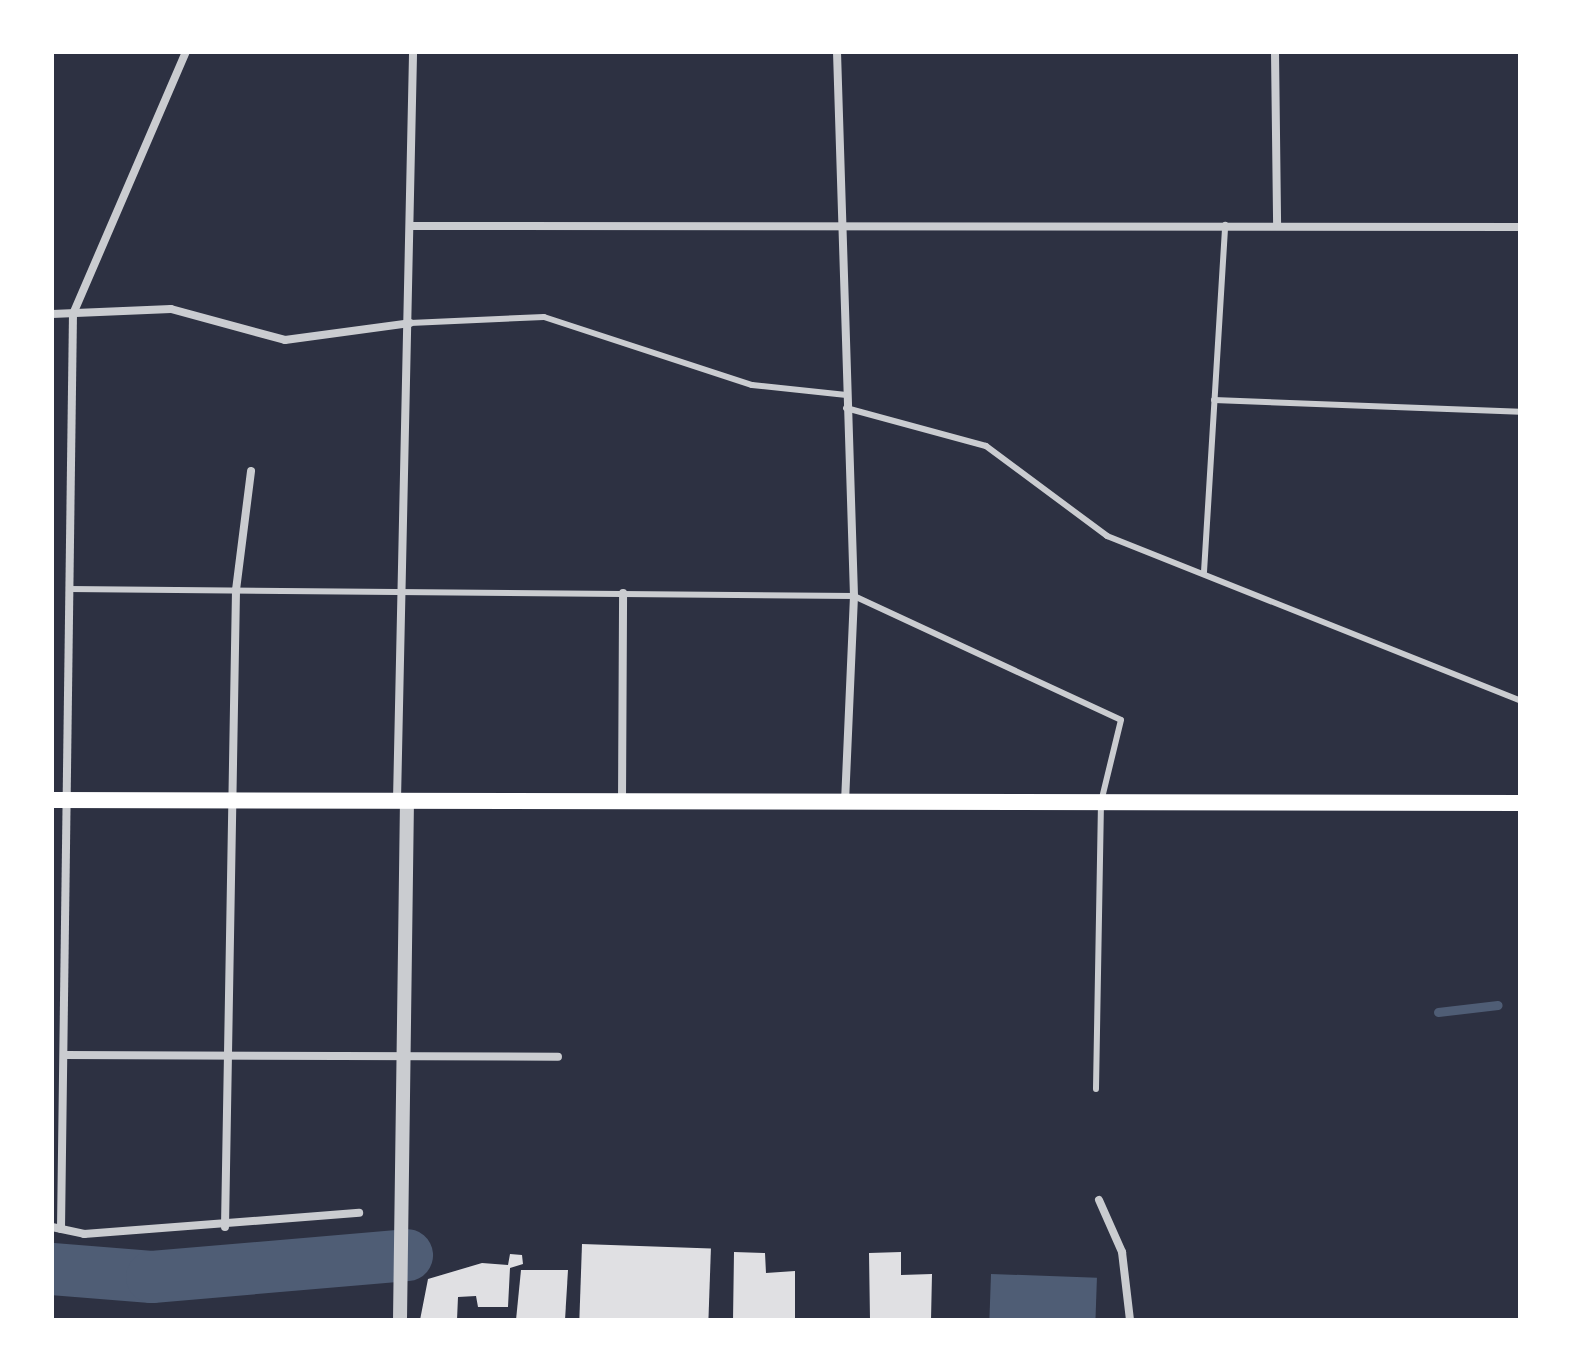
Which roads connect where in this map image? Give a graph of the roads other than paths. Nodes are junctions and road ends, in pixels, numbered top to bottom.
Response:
1 (186, 52) edge
2 (413, 52) edge
3 (837, 52) edge
4 (1275, 52) edge
5 (838, 222) junction
6 (1225, 225) junction
7 (1277, 225) junction
8 (413, 226) junction
9 (1520, 227) edge
10 (52, 314) edge
11 (73, 314) junction
12 (410, 323) junction
13 (846, 395) junction
14 (1214, 400) junction
15 (846, 408) junction
16 (1520, 412) edge
17 (251, 471) dead end
18 (1204, 572) junction
19 (69, 589) junction
20 (236, 590) junction
21 (403, 591) junction
22 (623, 593) junction
23 (854, 596) junction
24 (1520, 700) edge
25 (60, 800) edge
26 (234, 800) junction
27 (402, 800) junction
28 (622, 801) junction
29 (845, 801) junction
30 (1101, 802) junction
31 (1520, 803) edge
32 (52, 1055) edge
33 (64, 1055) junction
34 (230, 1056) junction
35 (558, 1057) dead end
36 (404, 1059) junction
37 (1096, 1089) dead end
38 (1099, 1200) dead end
39 (359, 1213) dead end
40 (225, 1227) junction
41 (57, 1228) edge
42 (400, 1320) edge
43 (1130, 1320) edge

1 - 11 street
2 - 8 street
3 - 5 street
4 - 7 street
5 - 6 street
5 - 8 street
5 - 13 street
6 - 7 street
6 - 14 lane
7 - 9 street
8 - 12 street
10 - 11 street
11 - 12 street
11 - 19 street
12 - 13 lane
12 - 21 street
13 - 15 street
14 - 16 lane
14 - 18 lane
15 - 18 lane
15 - 23 street
17 - 20 street
18 - 24 lane
19 - 20 lane
19 - 25 street
20 - 21 lane
20 - 26 street
21 - 22 lane
21 - 27 street
22 - 23 lane
22 - 28 street
23 - 29 street
23 - 30 lane
25 - 26 main road
25 - 33 street
26 - 27 main road
26 - 34 street
27 - 28 main road
27 - 36 street
28 - 29 main road
29 - 30 main road
30 - 31 main road
30 - 37 lane
32 - 33 lane
33 - 34 street
33 - 41 street
34 - 36 street
34 - 40 street
35 - 36 street
36 - 42 street
38 - 43 street
39 - 40 street
40 - 41 street

